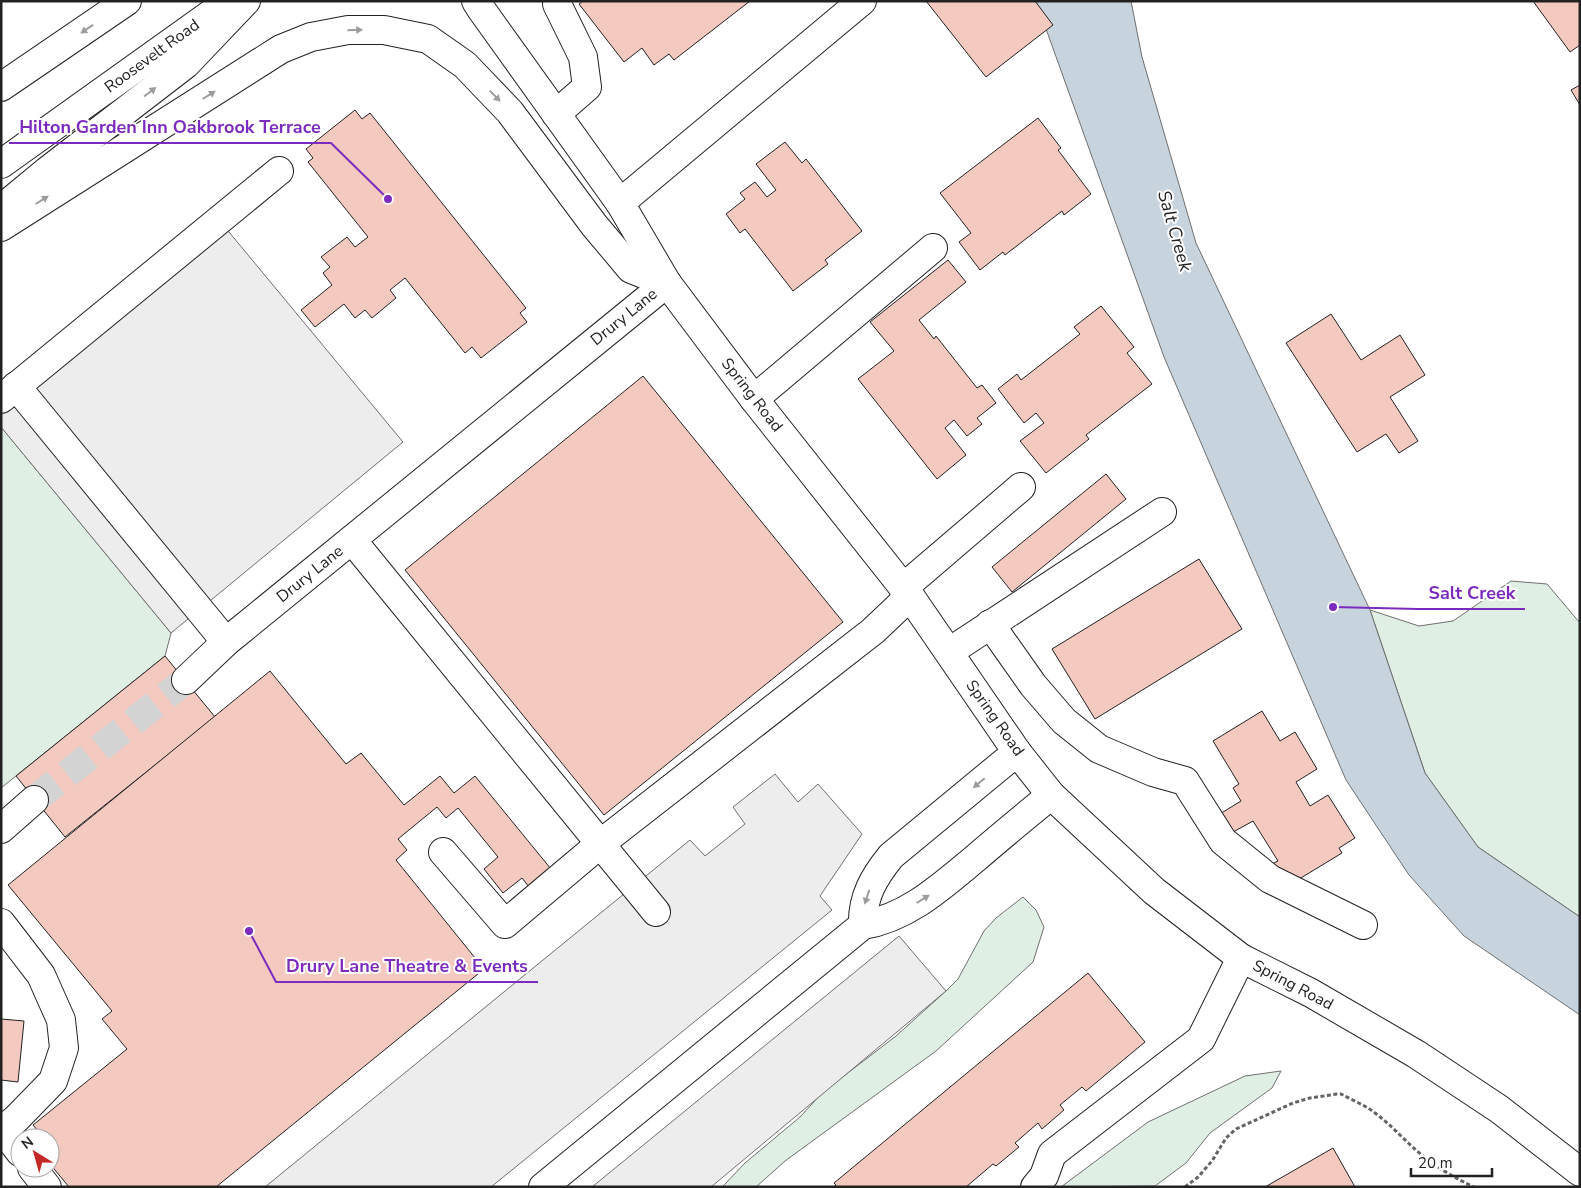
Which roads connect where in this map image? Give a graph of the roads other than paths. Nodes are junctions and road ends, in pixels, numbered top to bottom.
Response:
1 (127, 1) edge
2 (229, 1) edge
3 (246, 1) edge
4 (476, 1) edge
5 (558, 1) edge
6 (862, 1) edge
7 (1, 87) edge
8 (556, 114) junction
9 (1, 164) edge
10 (279, 171) dead end
11 (620, 203) junction
12 (1, 209) edge
13 (1, 227) edge
14 (932, 248) dead end
15 (666, 282) junction
16 (9, 393) edge
17 (754, 399) junction
18 (1021, 487) dead end
19 (1162, 512) dead end
20 (352, 540) junction
21 (906, 592) junction
22 (990, 624) junction
23 (226, 642) junction
24 (949, 652) junction
25 (186, 680) tunnel mouth
26 (1017, 752) junction
27 (1050, 795) junction
28 (34, 800) tunnel mouth
29 (1, 829) edge
30 (600, 844) junction
31 (443, 852) dead end
32 (656, 912) dead end
33 (1, 923) edge
34 (863, 925) junction
35 (1363, 925) dead end
36 (1241, 958) junction
37 (2, 1130) edge
38 (10, 1140) edge
39 (1580, 1172) edge
40 (543, 1187) edge
41 (1035, 1187) edge

1 -> 7 main road
2 - 9 main road, Roosevelt Road
12 -> 3 main road
4 - 8 main road, Spring Road
5 - 8 main road
6 - 11 main road
8 - 11 main road, Spring Road
10 - 16 main road
11 - 15 main road, Spring Road
13 -> 15 main road
14 - 17 main road
15 - 17 main road, Spring Road
15 - 20 main road, Drury Lane
16 - 23 main road
17 - 21 main road, Spring Road
18 - 21 main road
19 - 22 main road
20 - 23 main road, Drury Lane
20 - 30 main road
21 - 24 main road, Spring Road
21 - 30 main road
22 - 24 main road
22 - 35 main road
23 - 25 main road, Drury Lane
24 - 26 main road, Spring Road
26 - 27 main road, Spring Road
26 -> 34 main road
34 -> 27 main road
27 - 36 main road, Spring Road
28 - 29 main road
30 - 31 main road
30 - 32 main road
33 - 37 main road
34 - 40 main road
36 - 39 main road, Spring Road
36 - 41 main road
37 - 38 main road

